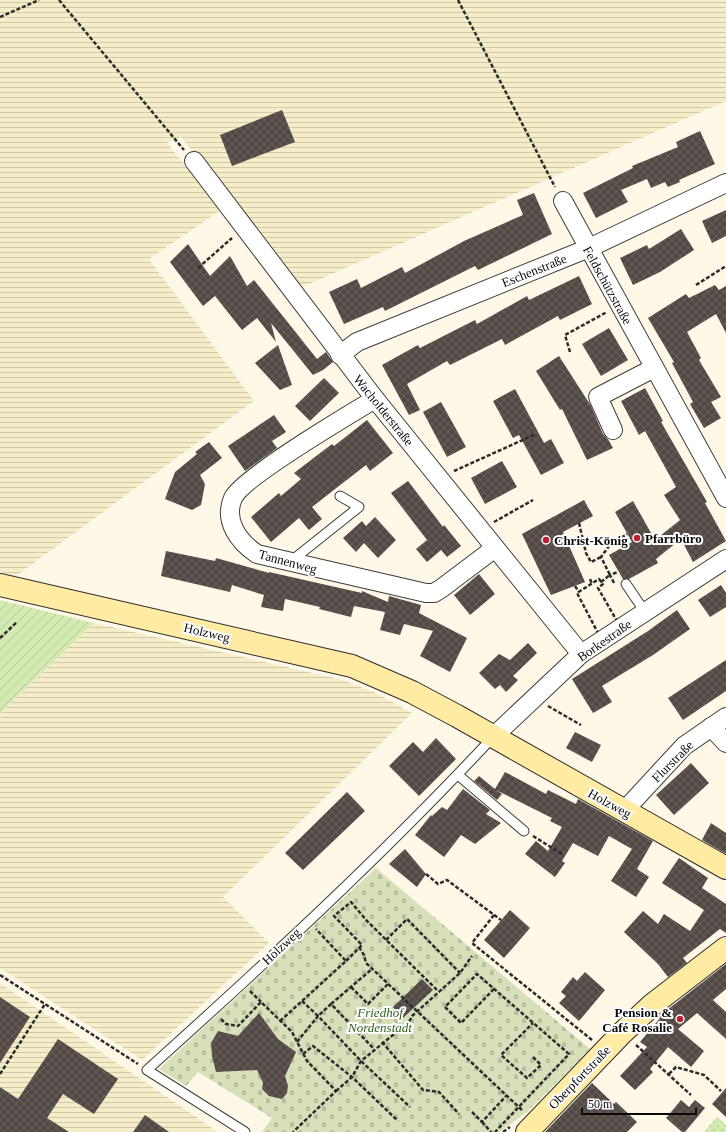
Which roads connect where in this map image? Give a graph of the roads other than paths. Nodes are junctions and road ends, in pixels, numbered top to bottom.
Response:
1 (194, 161) road end
2 (726, 183) edge
3 (563, 202) road end
4 (589, 248) junction
5 (340, 355) junction
6 (654, 368) junction
7 (375, 398) junction
8 (613, 430) dead end
9 (340, 496) dead end
10 (726, 498) edge
11 (495, 548) junction
12 (726, 560) edge
13 (289, 563) junction
14 (626, 584) dead end
15 (0, 585) edge
16 (645, 612) junction
17 (581, 654) junction
18 (726, 717) edge
19 (711, 727) junction
20 (494, 736) junction
21 (726, 743) edge
22 (458, 775) junction
23 (624, 810) junction
24 (524, 830) road end
25 (726, 868) edge
26 (726, 948) edge
27 (532, 1127) edge
28 (245, 1132) edge

1 - 5 street, Wacholderstraße
2 - 4 street, Eschenstraße
3 - 4 street, Feldschützstraße
4 - 5 street, Eschenstraße
4 - 6 street, Feldschützstraße
5 - 7 street, Wacholderstraße
6 - 8 street
6 - 10 street, Feldschützstraße
7 - 11 street, Wacholderstraße
7 - 13 street, Tannenweg
9 - 13 lane
11 - 13 street, Tannenweg
11 - 17 street, Wacholderstraße
12 - 16 street, Borkestraße
14 - 16 lane
15 - 20 main road, Holzweg
16 - 17 street, Borkestraße
17 - 20 street, Borkestraße
18 - 19 street, Flurstraße
19 - 21 street
19 - 23 street, Flurstraße
20 - 22 lane, Holzweg
20 - 23 main road, Holzweg
22 - 24 lane
22 - 28 lane, Holzweg
23 - 25 main road, Holzweg
26 - 27 main road, Oberpfortstraße

